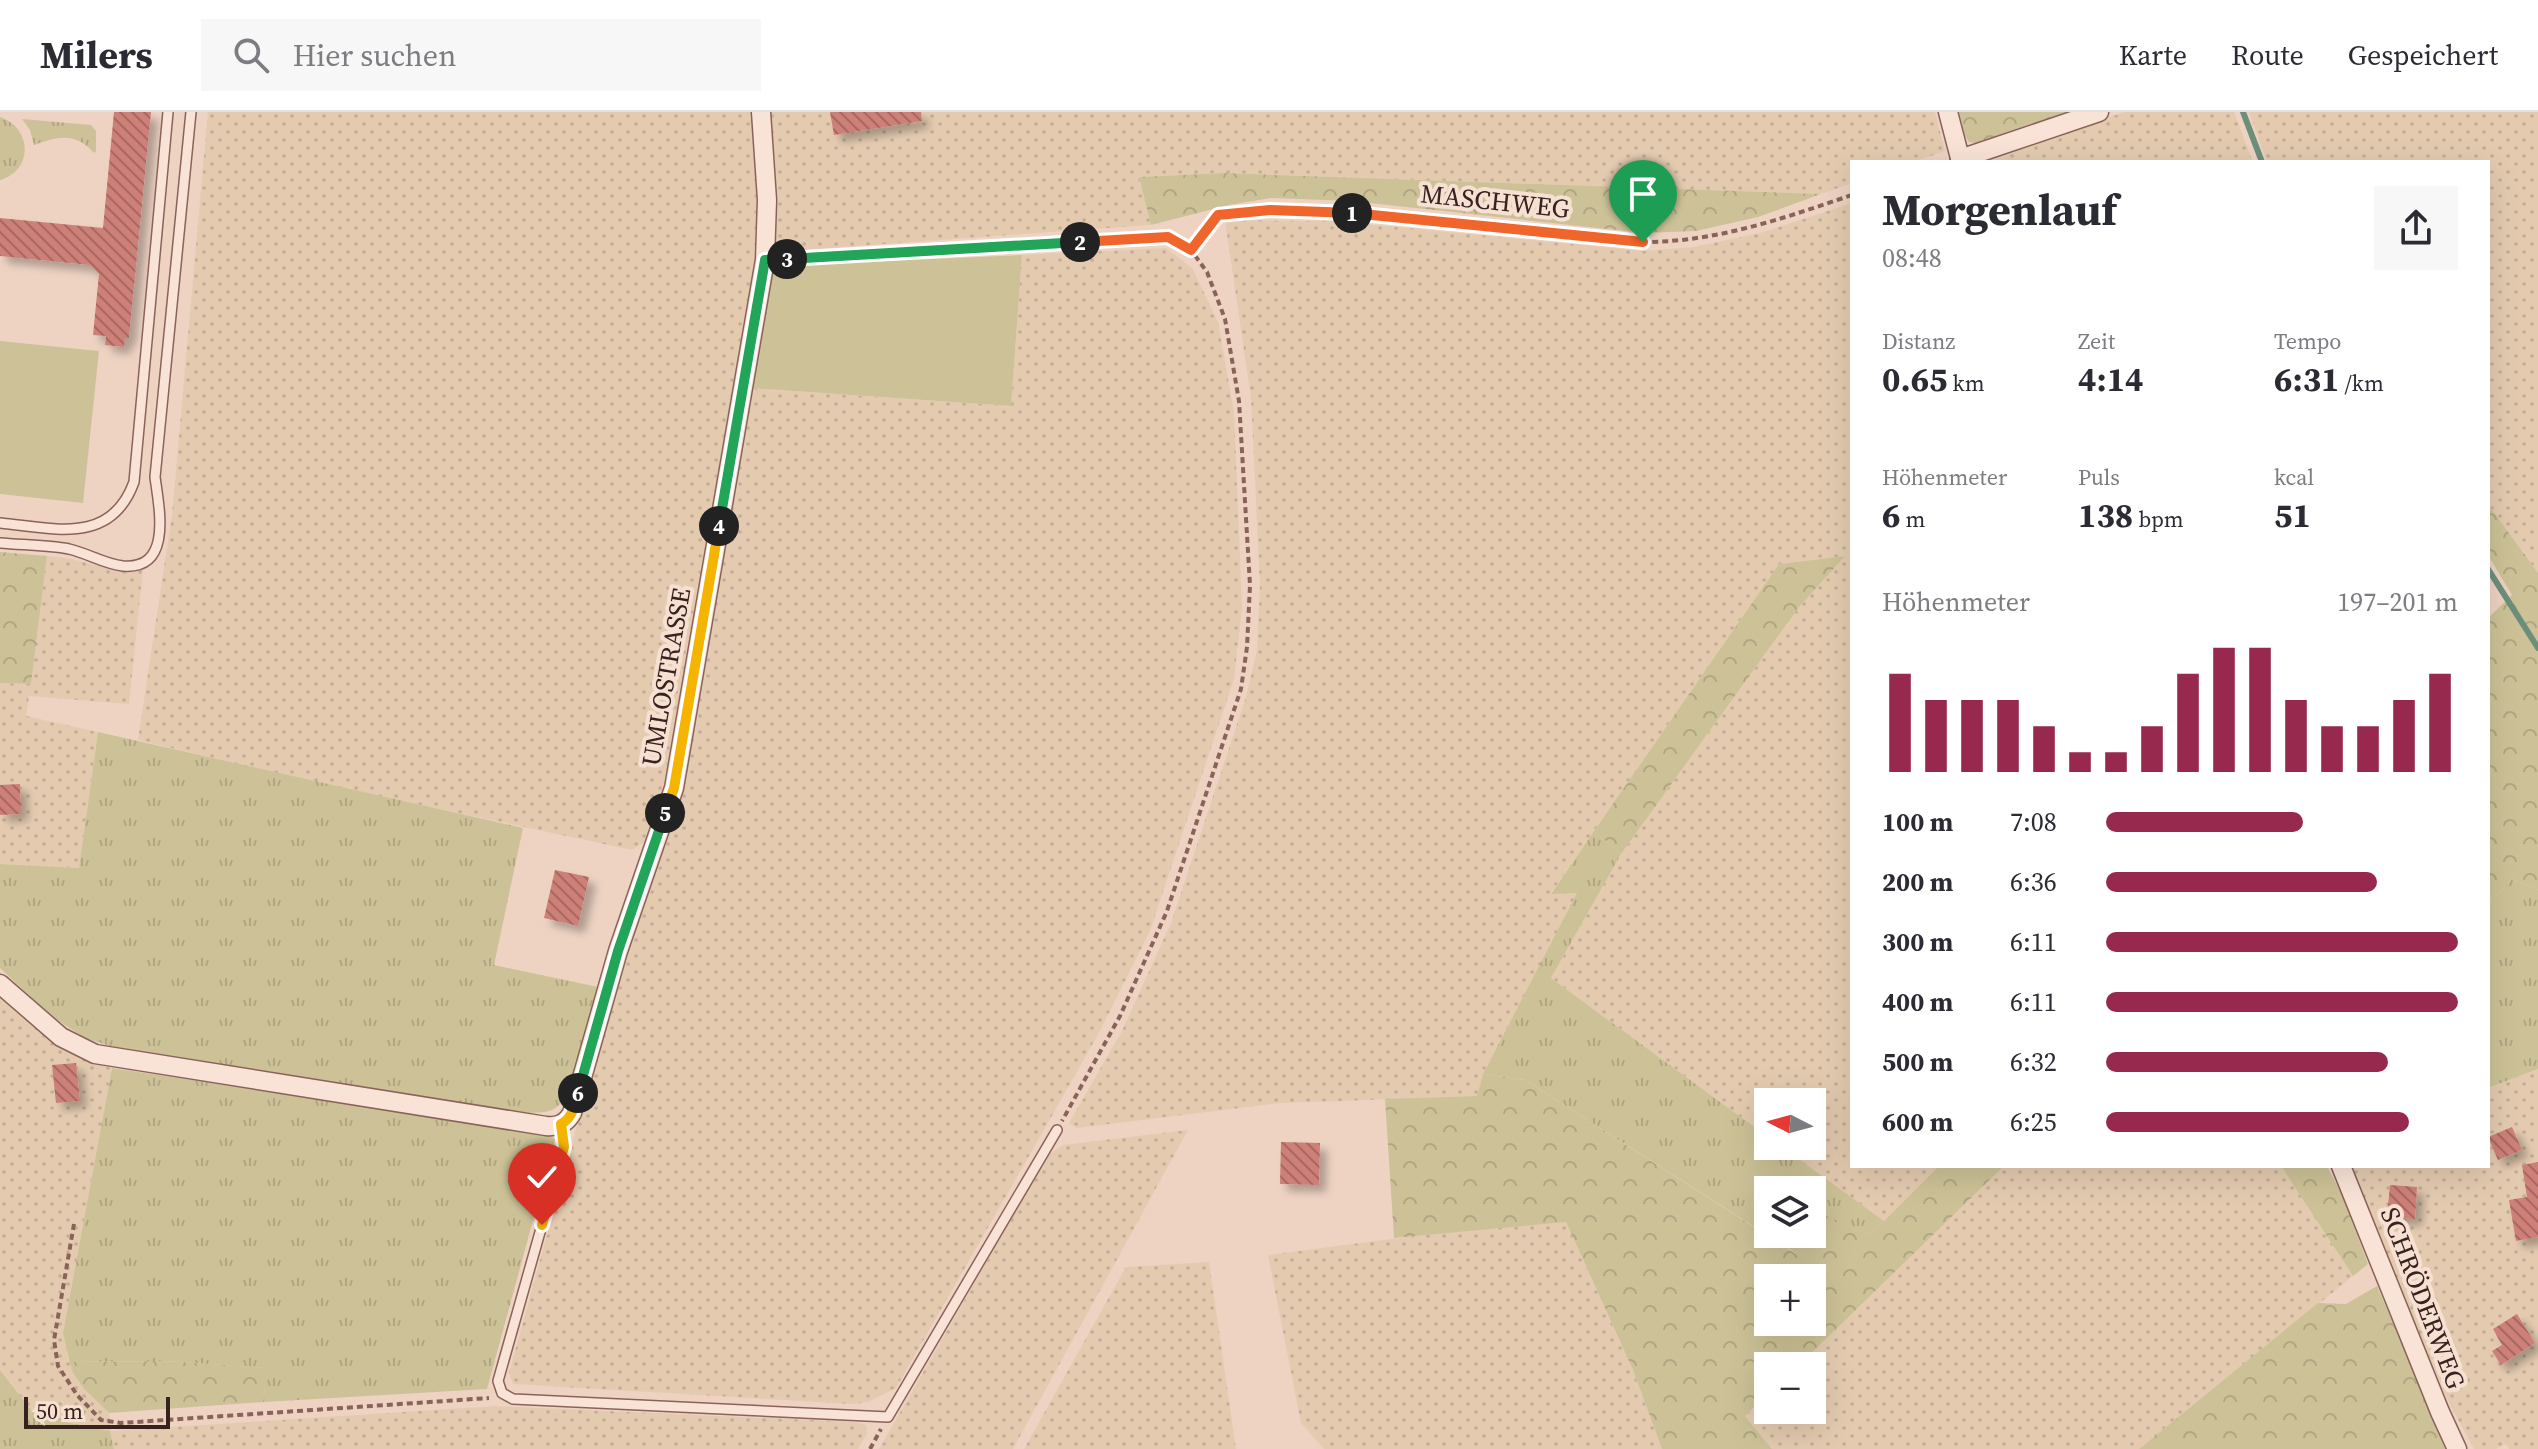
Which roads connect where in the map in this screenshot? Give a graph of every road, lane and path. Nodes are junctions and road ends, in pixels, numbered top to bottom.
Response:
1 (168, 112) edge
2 (191, 112) edge
3 (761, 112) edge
4 (1948, 112) edge
5 (2099, 112) edge
6 (1960, 160) edge
7 (1963, 160) edge
8 (1850, 196) edge
9 (1191, 250) junction
10 (765, 260) junction
11 (0, 523) edge
12 (0, 543) edge
13 (0, 984) edge
14 (561, 1124) junction
15 (1057, 1130) joint
16 (2342, 1168) edge
17 (74, 1224) dead end
18 (502, 1393) junction
19 (888, 1417) junction
20 (870, 1449) edge
21 (2457, 1449) edge

1 - 11 lane
2 - 12 lane
3 - 10 street, UMLOSTRASSE
4 - 6 street
5 - 7 street
8 - 9 path, MASCHWEG
9 - 10 path
9 - 15 path
10 - 14 street, UMLOSTRASSE
13 - 14 street
14 - 18 lane
15 - 19 lane
16 - 21 street, SCHRÖDERWEG
17 - 18 path
18 - 19 lane
19 - 20 path

